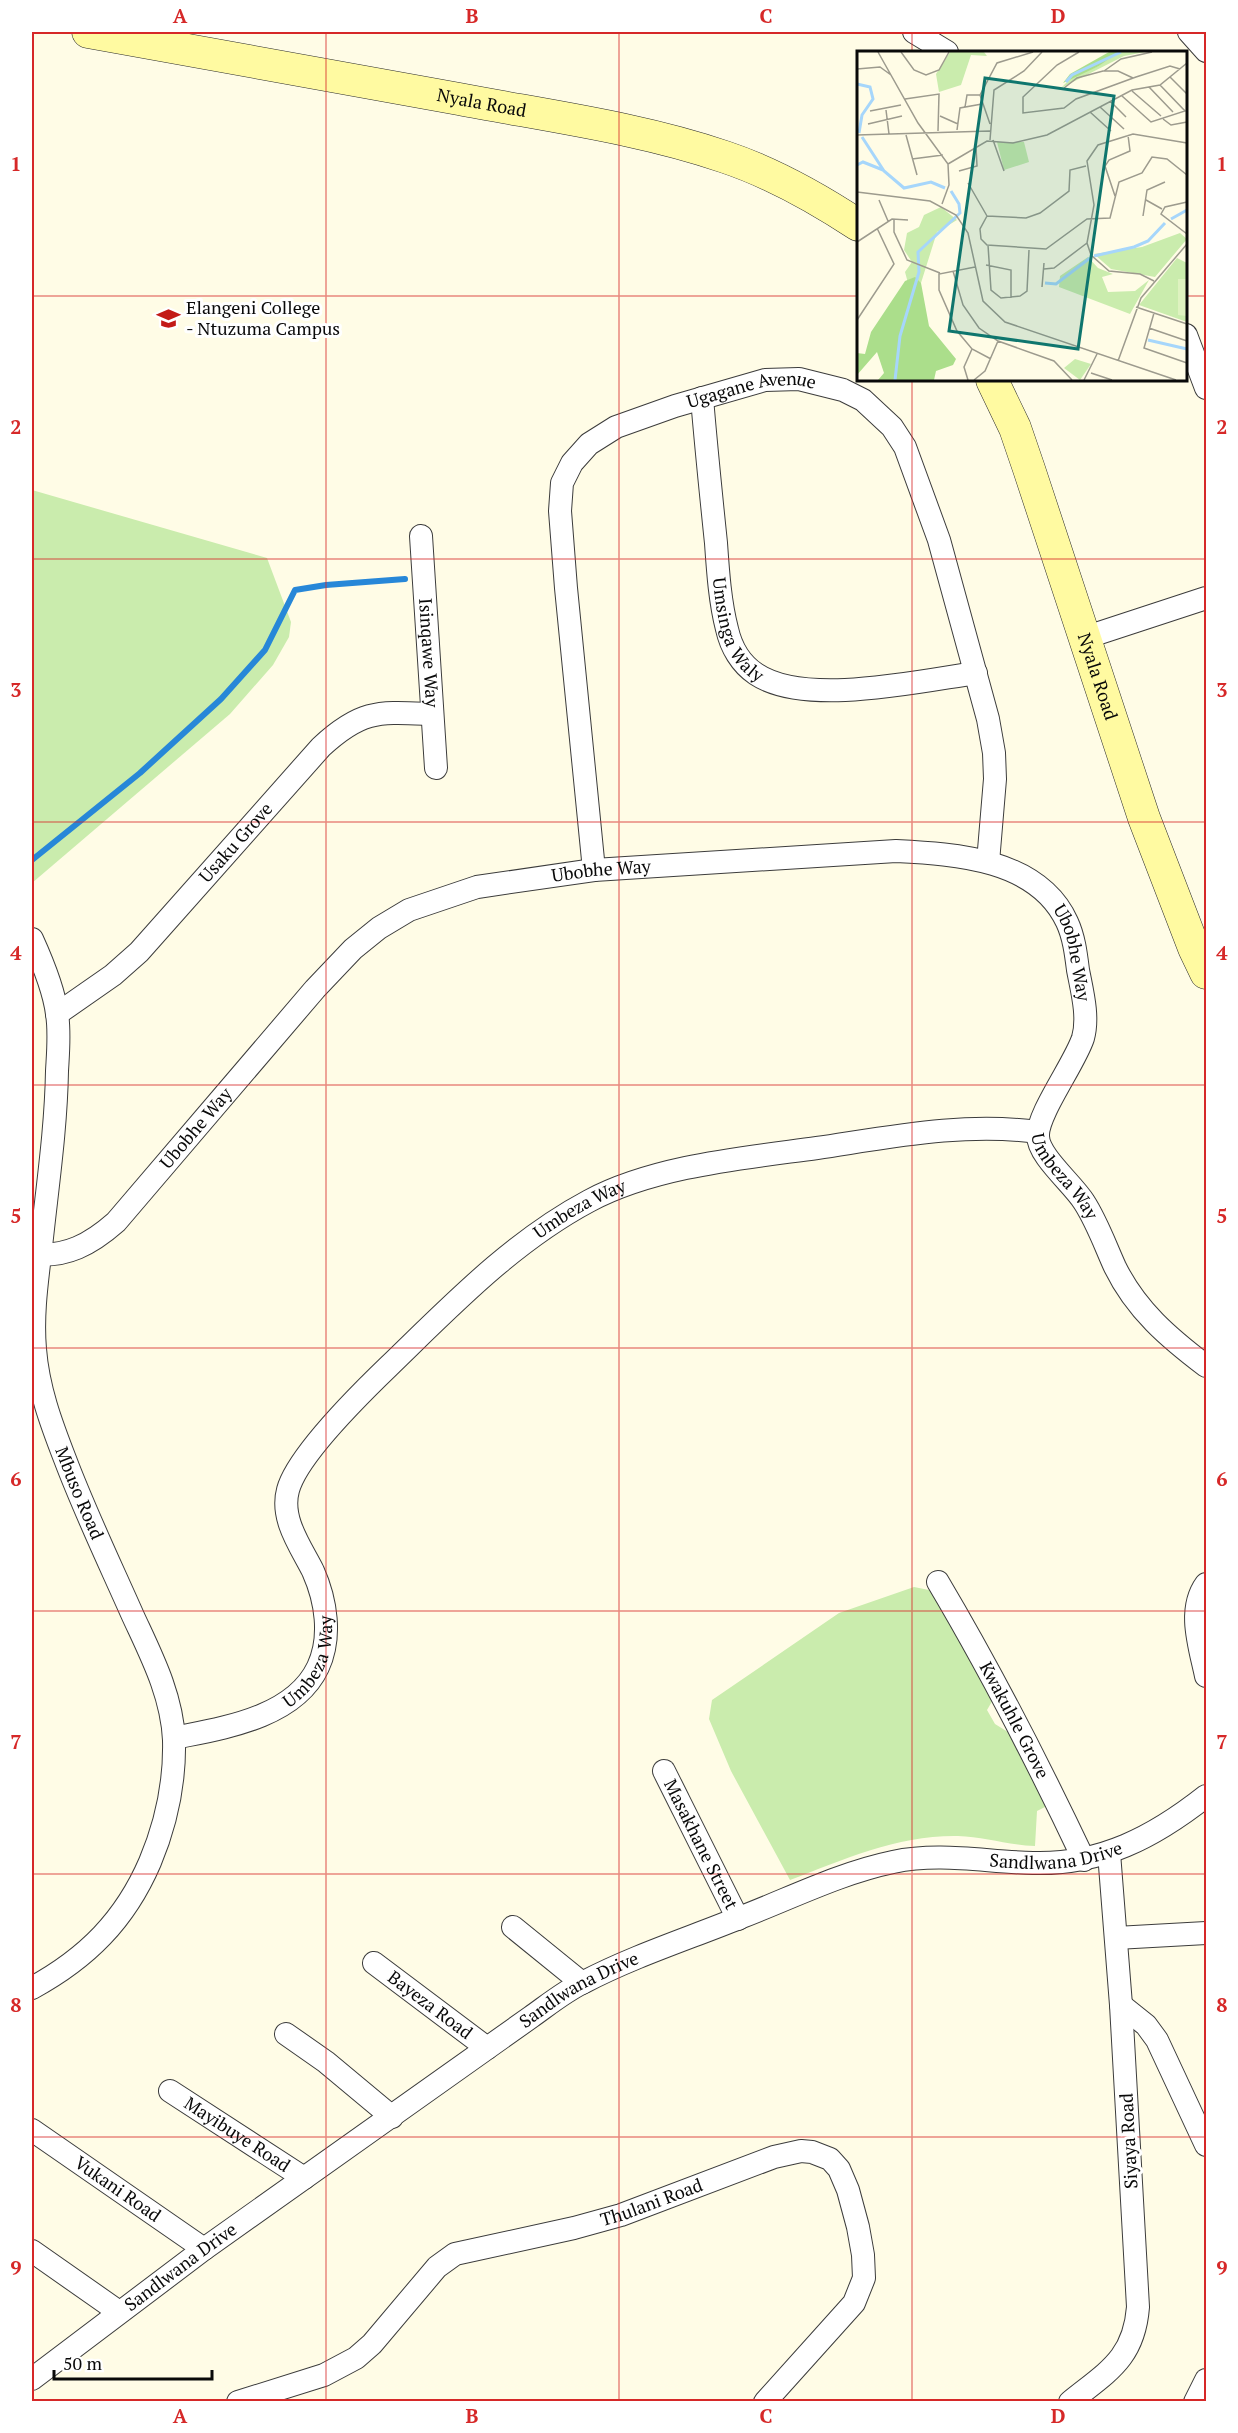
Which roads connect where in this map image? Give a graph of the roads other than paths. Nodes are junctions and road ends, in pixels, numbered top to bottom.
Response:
1 (88, 32) edge
2 (914, 32) edge
3 (1189, 32) edge
4 (945, 51) edge
5 (1206, 51) edge
6 (857, 224) edge
7 (1187, 340) edge
8 (992, 381) edge
9 (1206, 388) edge
10 (702, 398) junction
11 (421, 536) dead end
12 (1206, 598) edge
13 (1084, 638) junction
14 (976, 673) junction
15 (432, 714) junction
16 (436, 768) dead end
17 (988, 862) junction
18 (594, 870) junction
19 (32, 939) edge
20 (1206, 973) edge
21 (57, 1014) junction
22 (1038, 1132) junction
23 (36, 1255) edge
24 (1206, 1366) edge
25 (938, 1582) dead end
26 (1206, 1584) edge
27 (1206, 1676) edge
28 (174, 1738) junction
29 (664, 1771) dead end
30 (1206, 1796) edge
31 (1109, 1853) junction
32 (1084, 1860) junction
33 (738, 1919) junction
34 (513, 1926) dead end
35 (1206, 1933) edge
36 (1116, 1938) junction
37 (374, 1963) dead end
38 (582, 1983) junction
39 (32, 1988) edge
40 (1121, 2005) junction
41 (286, 2034) dead end
42 (486, 2048) junction
43 (170, 2091) dead end
44 (392, 2117) junction
45 (32, 2130) edge
46 (1206, 2145) edge
47 (304, 2178) junction
48 (204, 2249) junction
49 (32, 2251) edge
50 (119, 2312) junction
51 (32, 2378) edge
52 (1206, 2380) edge
53 (238, 2402) edge
54 (765, 2402) edge
55 (1070, 2402) edge
56 (1195, 2402) edge

1 - 6 street, Nyala Road
2 - 4 street
3 - 5 street
7 - 9 street
8 - 13 street, Nyala Road
10 - 14 street, Ugagane Avenue
10 - 14 street, Umsinga Waly
10 - 18 street, Ugagane Avenue
11 - 15 street, Isinqawe Way
12 - 13 street
13 - 20 street, Nyala Road
14 - 17 street, Ugagane Avenue
15 - 16 street, Isinqawe Way
15 - 21 street, Usaku Grove
17 - 18 street, Ubobhe Way
17 - 22 street, Ubobhe Way
18 - 23 street, Ubobhe Way
19 - 21 street, Mbuso Road
21 - 23 street, Mbuso Road
22 - 24 street, Umbeza Way
22 - 28 street, Umbeza Way
23 - 28 street, Mbuso Road
25 - 32 street, Kwakuhle Grove
26 - 27 street
28 - 39 street, Mbuso Road
29 - 33 street, Masakhane Street
30 - 31 street, Sandlwana Drive
31 - 32 street, Sandlwana Drive
31 - 36 street, Siyaya Road
32 - 33 street, Sandlwana Drive
33 - 38 street, Sandlwana Drive
34 - 38 street
35 - 36 street
36 - 40 street, Siyaya Road
37 - 42 street, Bayeza Road
38 - 42 street, Sandlwana Drive
40 - 46 street
40 - 55 street, Siyaya Road
41 - 44 street
42 - 44 street, Sandlwana Drive
43 - 47 street, Mayibuye Road
44 - 47 street, Sandlwana Drive
45 - 48 street, Vukani Road
47 - 48 street, Sandlwana Drive
48 - 50 street, Sandlwana Drive
49 - 50 street
50 - 51 street, Sandlwana Drive
52 - 56 street
53 - 54 street, Thulani Road

